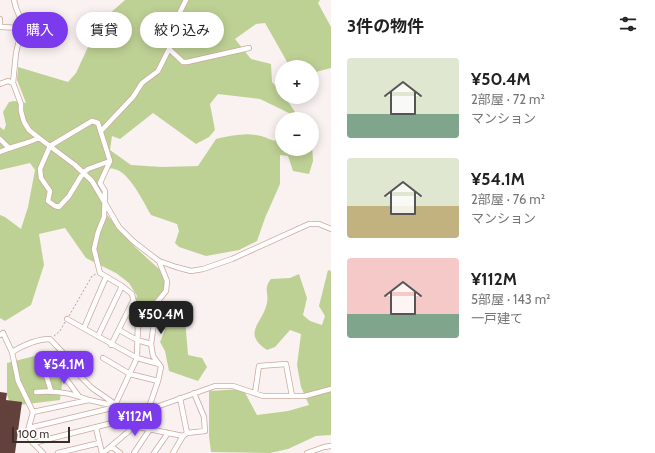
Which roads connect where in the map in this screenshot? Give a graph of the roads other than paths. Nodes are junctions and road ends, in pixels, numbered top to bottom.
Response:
1 (14, 0) edge
2 (186, 0) edge
3 (18, 12) edge
4 (0, 19) edge
5 (0, 26) edge
6 (12, 27) edge
7 (17, 48) edge
8 (250, 48) dead end
9 (169, 49) junction
10 (14, 83) junction
11 (0, 84) edge
12 (101, 131) junction
13 (39, 138) junction
14 (0, 139) edge
15 (50, 146) junction
16 (9, 148) junction
17 (0, 152) edge
18 (110, 161) junction
19 (83, 173) junction
20 (104, 203) junction
21 (331, 229) edge
22 (159, 261) junction
23 (106, 277) junction
24 (122, 286) junction
25 (134, 301) junction
26 (67, 319) road end
27 (84, 328) junction
28 (119, 330) junction
29 (0, 335) edge
30 (98, 336) junction
31 (137, 340) junction
32 (151, 344) junction
33 (111, 345) junction
34 (12, 352) junction
35 (50, 357) dead end
36 (103, 358) dead end
37 (136, 358) junction
38 (159, 364) junction
39 (130, 374) junction
40 (46, 375) dead end
41 (158, 381) junction
42 (331, 389) edge
43 (51, 391) junction
44 (36, 392) dead end
45 (194, 393) junction
46 (255, 393) junction
47 (78, 395) junction
48 (292, 396) junction
49 (180, 398) junction
50 (89, 400) junction
51 (118, 405) junction
52 (148, 410) junction
53 (33, 412) junction
54 (138, 417) junction
55 (134, 426) junction
56 (29, 428) junction
57 (96, 428) junction
58 (150, 429) junction
59 (168, 433) junction
60 (185, 435) junction
61 (99, 443) junction
62 (33, 444) junction
63 (331, 446) edge
64 (112, 447) junction
65 (43, 453) edge
66 (58, 453) edge
67 (102, 453) edge
68 (118, 453) edge
69 (134, 453) edge
70 (154, 453) edge
71 (173, 453) edge
72 (307, 453) edge

1 - 3 street
2 - 9 street
4 - 5 street
5 - 6 street
7 - 10 street
8 - 9 street
9 - 12 street
10 - 11 street
10 - 13 street
12 - 15 street
12 - 18 street
13 - 15 street
13 - 16 street
14 - 16 street
15 - 19 street
15 - 19 street
16 - 17 street
18 - 19 street
18 - 20 street
19 - 20 street
20 - 22 street
20 - 23 street
21 - 22 street
22 - 32 street
23 - 24 street
23 - 27 street
24 - 25 street
24 - 30 street
25 - 28 street
25 - 31 street
26 - 27 street
27 - 30 street
28 - 31 street
28 - 33 street
29 - 34 street
30 - 33 street
31 - 32 street
31 - 37 street
32 - 38 street
33 - 37 street
34 - 51 street
34 - 53 street
35 - 47 street
36 - 39 street
37 - 38 street
37 - 39 street
38 - 41 street
39 - 41 street
39 - 51 street
40 - 43 street
41 - 52 street
42 - 48 street
43 - 44 street
43 - 47 street
45 - 46 street
45 - 49 street
45 - 60 street
46 - 48 street
46 - 48 street
47 - 50 street
49 - 52 street
49 - 60 street
50 - 51 street
50 - 53 street
51 - 54 street
51 - 56 street
52 - 54 street
53 - 56 street
54 - 55 street
54 - 57 street
55 - 58 street
55 - 64 street
56 - 62 street
57 - 61 street
57 - 62 street
58 - 59 street
58 - 69 street
59 - 60 street
59 - 70 street
60 - 71 street
61 - 66 street
61 - 67 street
62 - 65 street
63 - 72 street
64 - 67 street
64 - 68 street

